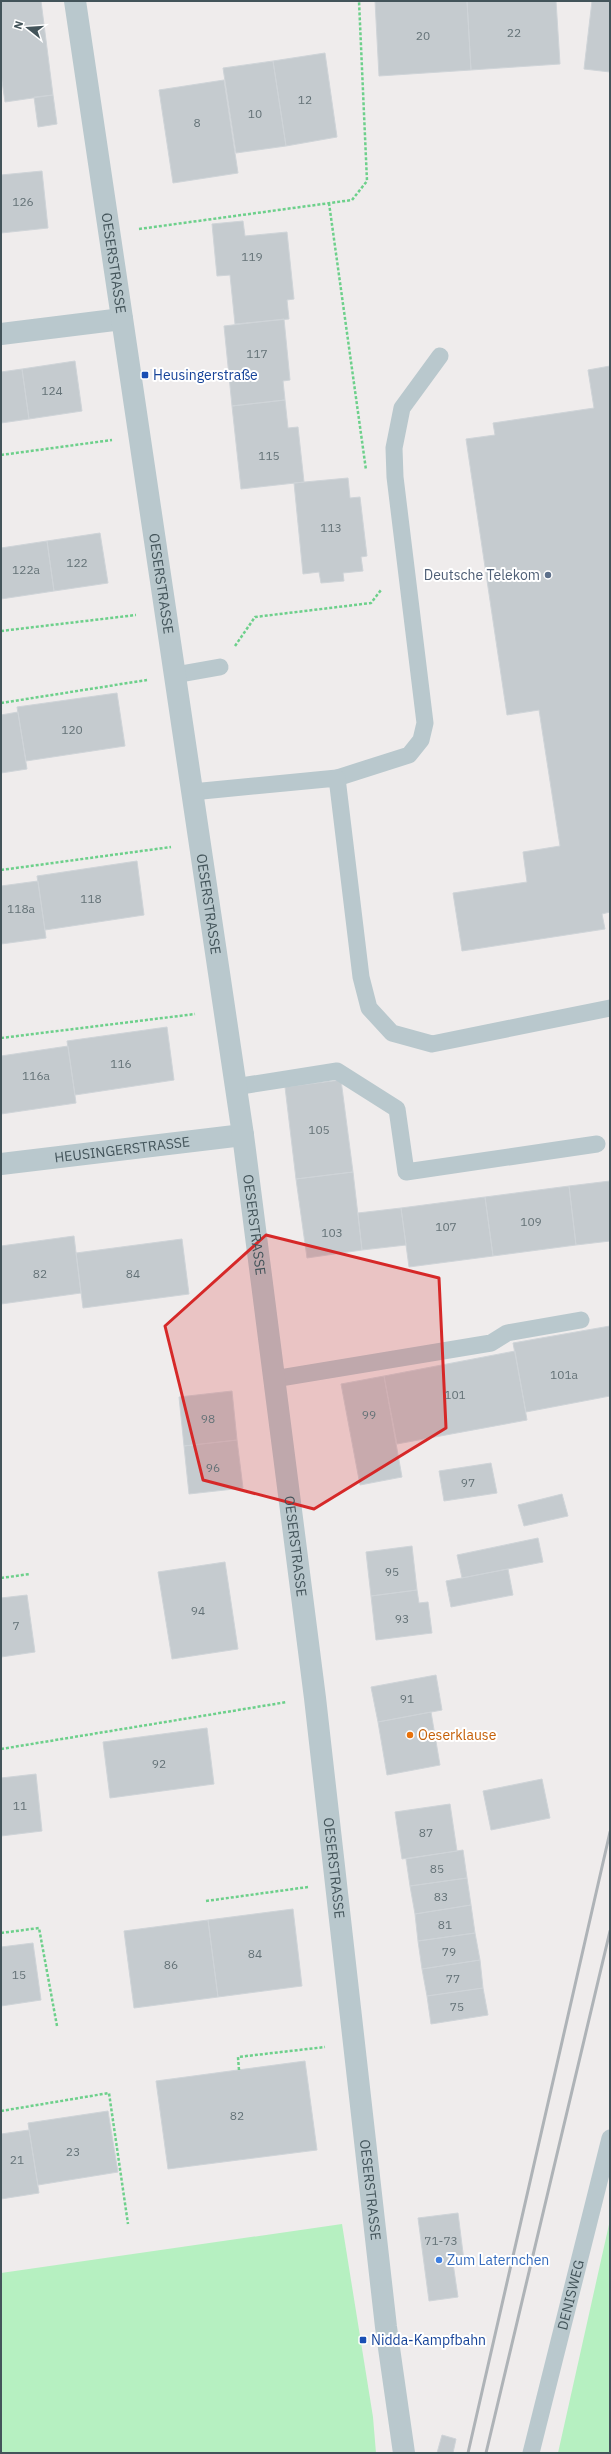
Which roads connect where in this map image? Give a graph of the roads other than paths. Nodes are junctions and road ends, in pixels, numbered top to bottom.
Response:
1 (75, 1) edge
2 (122, 319) junction
3 (1, 334) edge
4 (440, 356) dead end
5 (220, 667) road end
6 (175, 675) junction
7 (337, 778) junction
8 (192, 792) junction
9 (610, 1008) edge
10 (235, 1087) junction
11 (243, 1135) junction
12 (597, 1144) dead end
13 (1, 1164) edge
14 (581, 1320) dead end
15 (274, 1379) junction
16 (610, 2138) edge
17 (404, 2453) edge
18 (531, 2453) edge

1 - 2 street, OESERSTRASSE
2 - 3 street
2 - 6 street, OESERSTRASSE
4 - 7 lane
5 - 6 lane
6 - 8 street, OESERSTRASSE
7 - 8 lane
7 - 9 lane
8 - 10 street, OESERSTRASSE
10 - 11 street, OESERSTRASSE
10 - 12 lane
11 - 13 street, HEUSINGERSTRASSE
11 - 15 street, OESERSTRASSE
14 - 15 lane
15 - 17 street, OESERSTRASSE
16 - 18 lane, DENISWEG

